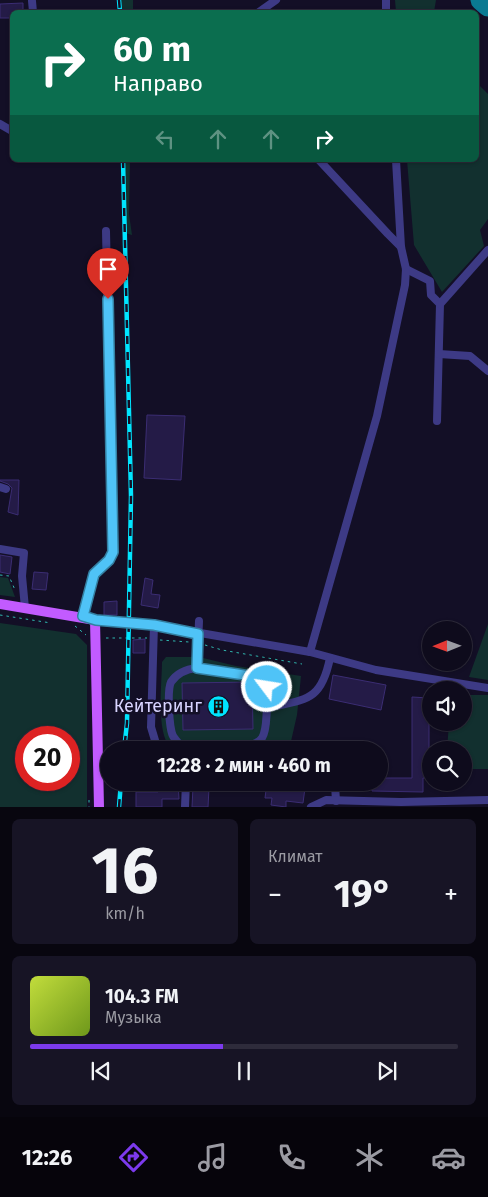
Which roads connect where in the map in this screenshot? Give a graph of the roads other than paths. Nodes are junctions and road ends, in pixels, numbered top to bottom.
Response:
1 (276, 0) edge
2 (32, 1) dead end
3 (33, 10) edge
4 (262, 10) edge
5 (321, 162) edge
6 (396, 162) edge
7 (106, 231) dead end
8 (401, 247) junction
9 (488, 250) edge
10 (406, 269) junction
11 (440, 304) junction
12 (439, 354) junction
13 (488, 370) edge
14 (437, 421) dead end
15 (0, 549) edge
16 (0, 604) edge
17 (25, 608) junction
18 (83, 616) junction
19 (96, 620) junction
20 (199, 621) dead end
21 (154, 625) junction
22 (198, 634) junction
23 (310, 652) junction
24 (330, 658) junction
25 (197, 668) junction
26 (488, 688) edge
27 (266, 708) junction
28 (155, 741) edge
29 (186, 791) edge
30 (335, 791) edge
31 (488, 800) edge
32 (336, 801) junction
33 (99, 807) edge
34 (185, 807) edge
35 (311, 807) edge

1 - 4 lane
2 - 3 lane
5 - 8 lane
6 - 8 lane
7 - 18 lane
8 - 10 lane
9 - 11 lane
10 - 11 lane
10 - 23 lane
11 - 12 lane
12 - 13 lane
12 - 14 lane
15 - 17 lane
16 - 17 main road
17 - 18 main road
18 - 19 main road
19 - 21 lane
19 - 33 main road
20 - 22 lane
21 - 22 lane
21 - 28 lane
22 - 23 lane
22 - 25 lane
23 - 24 lane
24 - 26 lane
24 - 27 lane
25 - 27 lane
25 - 27 lane
29 - 34 lane
30 - 32 lane
31 - 32 lane
32 - 35 lane

